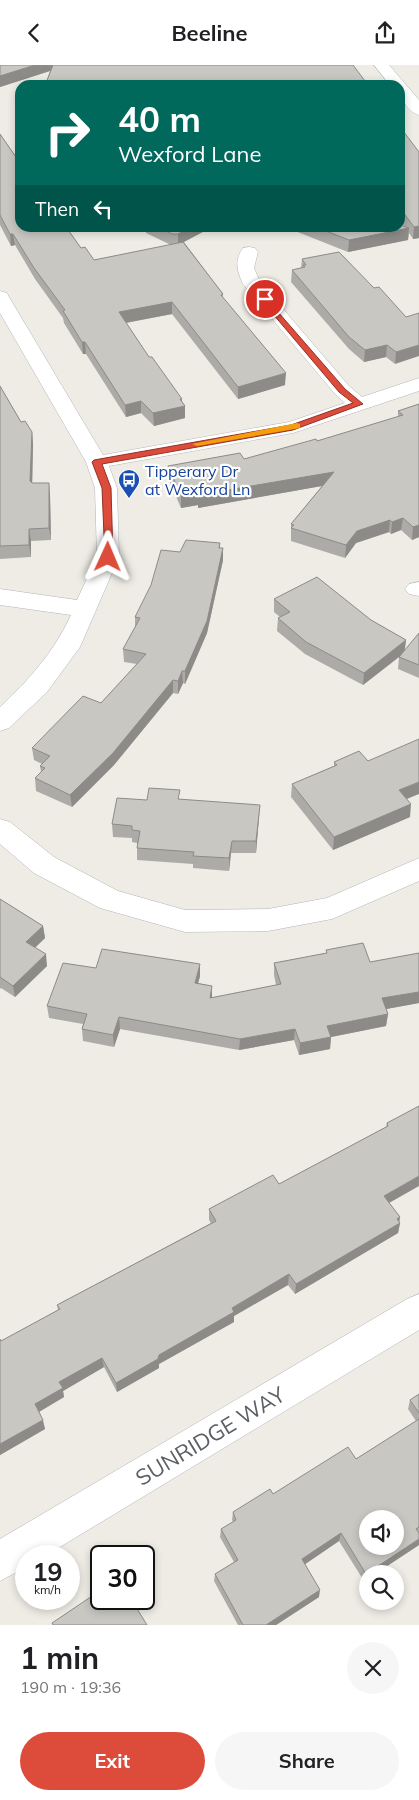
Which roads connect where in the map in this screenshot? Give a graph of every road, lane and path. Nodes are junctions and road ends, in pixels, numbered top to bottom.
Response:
1 (382, 65) edge
2 (394, 80) edge
3 (405, 94) edge
4 (419, 111) edge
5 (405, 113) edge
6 (250, 252) dead end
7 (0, 297) edge
8 (419, 385) edge
9 (359, 404) junction
10 (97, 462) junction
11 (0, 597) edge
12 (85, 609) junction
13 (0, 722) edge
14 (0, 829) edge
15 (419, 869) edge
16 (419, 1311) edge
17 (0, 1561) edge

1 - 2 street
3 - 4 street
4 - 5 street
6 - 9 street
7 - 10 street
8 - 9 street
9 - 10 street
10 - 12 street
11 - 12 street
12 - 13 street
14 - 15 street
16 - 17 street, SUNRIDGE WAY

